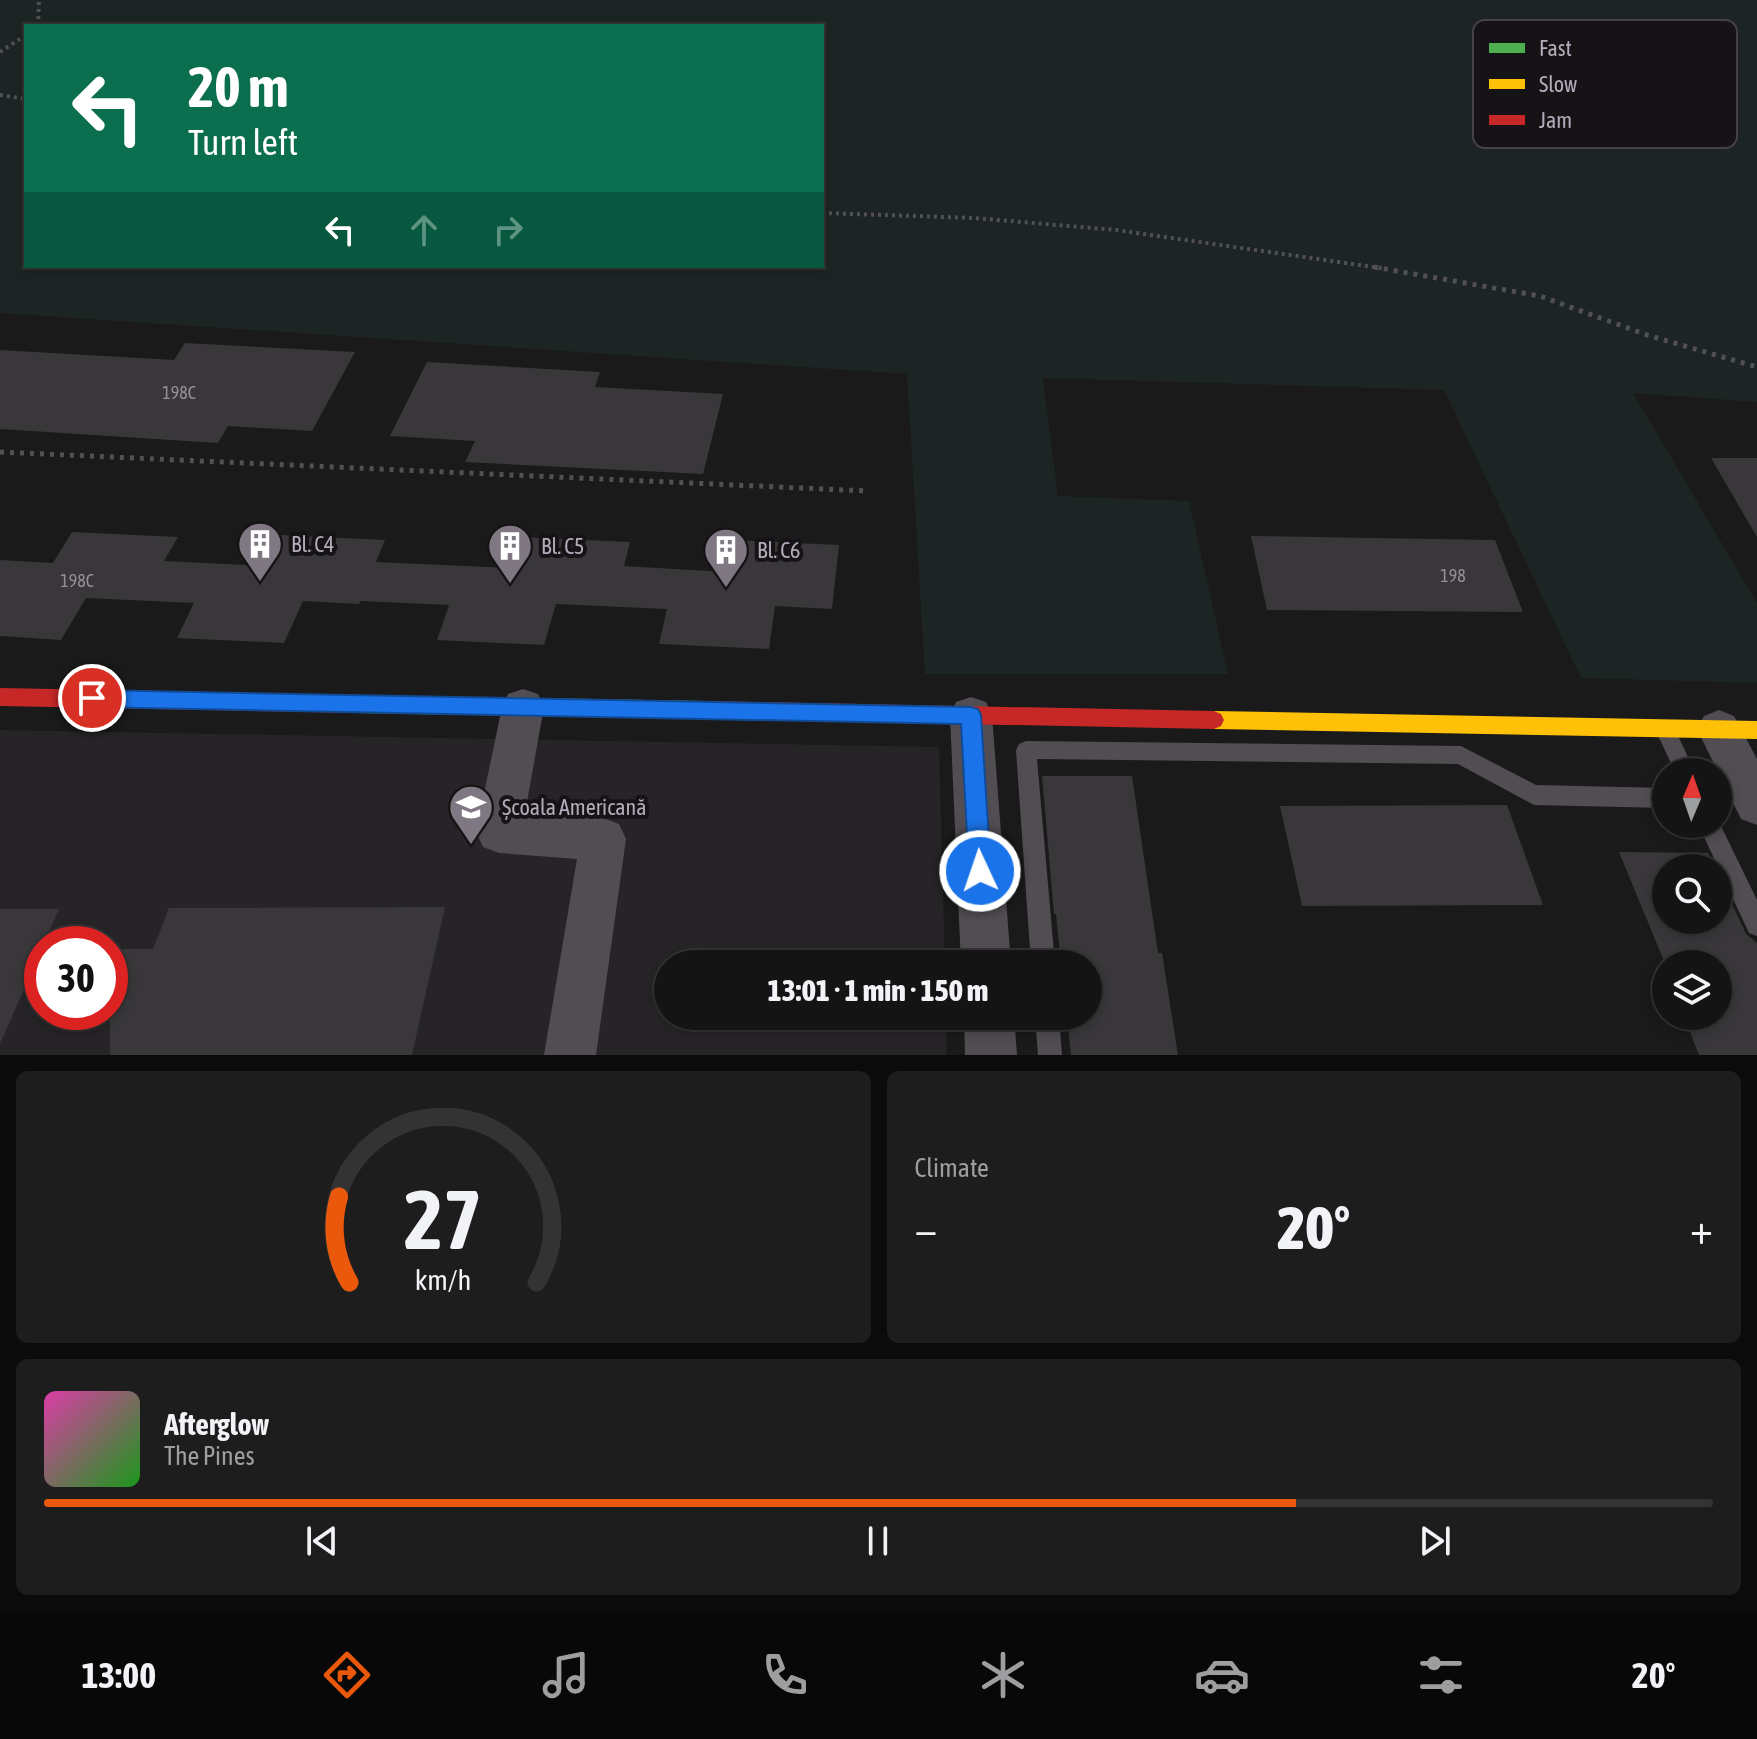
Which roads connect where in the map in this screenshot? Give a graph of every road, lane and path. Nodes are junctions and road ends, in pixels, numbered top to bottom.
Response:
1 (39, 0) edge
2 (38, 24) edge
3 (24, 36) edge
4 (0, 52) edge
5 (0, 95) edge
6 (24, 99) edge
7 (824, 213) edge
8 (1757, 367) edge
9 (0, 452) edge
10 (868, 491) dead end
11 (0, 697) edge
12 (523, 707) junction
13 (971, 715) junction
14 (1665, 728) junction
15 (1738, 730) edge
16 (1679, 758) edge
17 (1652, 798) edge
18 (1757, 804) edge
19 (1716, 838) edge
20 (1757, 925) edge
21 (985, 950) edge
22 (1042, 950) edge
23 (990, 1030) edge
24 (1048, 1030) edge
25 (570, 1055) edge
26 (991, 1055) edge
27 (1050, 1055) edge

1 - 2 path
3 - 4 path
5 - 6 path
7 - 8 path
9 - 10 path
11 - 12 street
12 - 13 street
12 - 25 street
13 - 14 street
13 - 21 street
14 - 15 street
14 - 16 lane
15 - 18 street
17 - 22 lane
19 - 20 lane
23 - 26 street
24 - 27 lane

